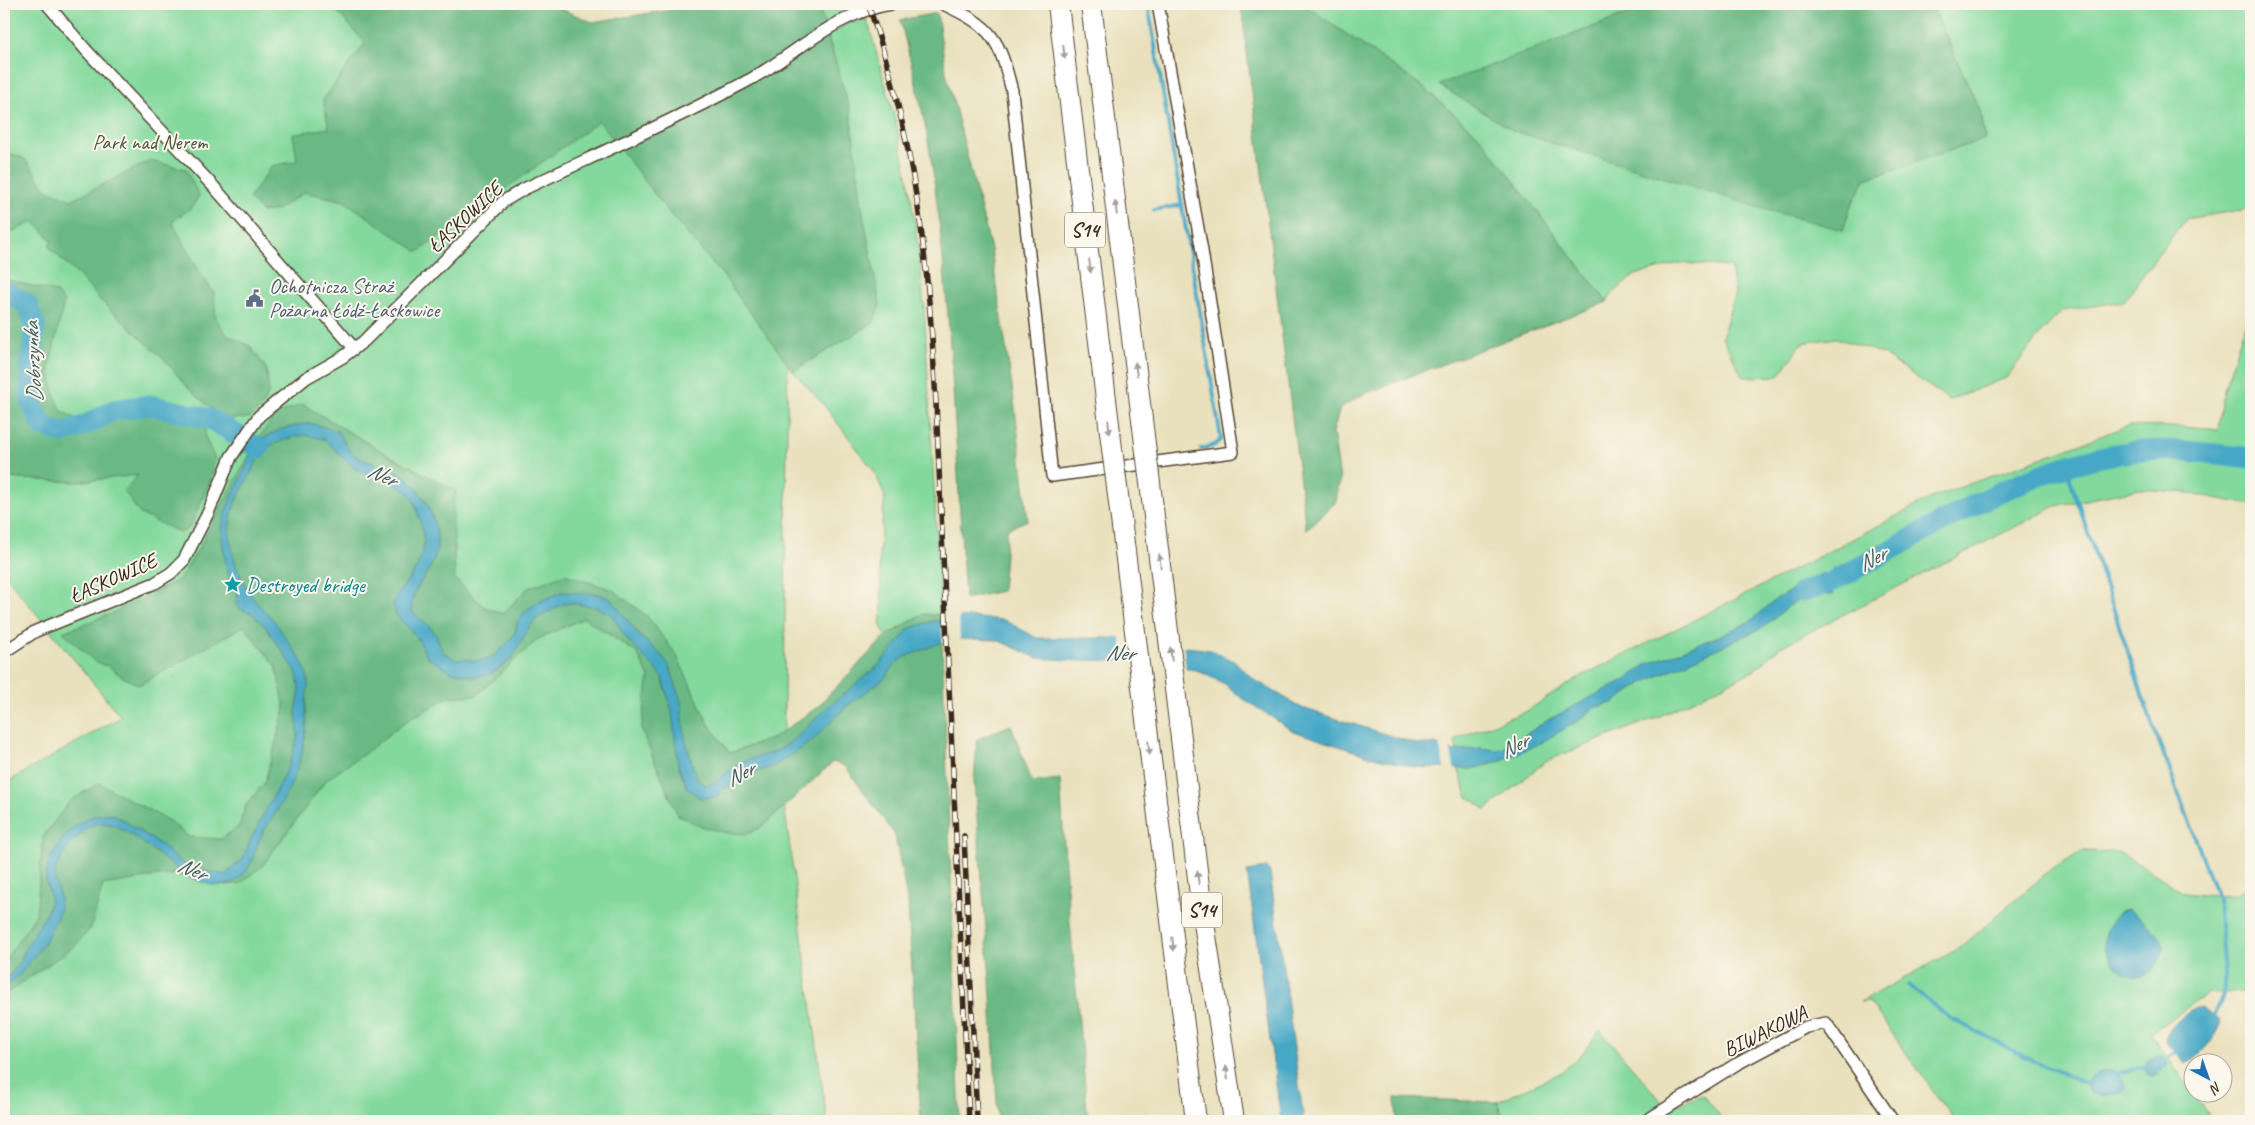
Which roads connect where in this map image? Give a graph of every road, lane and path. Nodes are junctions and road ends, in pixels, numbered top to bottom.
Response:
1 (47, 4) edge
2 (891, 4) edge
3 (943, 4) edge
4 (1058, 4) edge
5 (1091, 4) edge
6 (1158, 4) edge
7 (354, 348) junction
8 (4, 652) edge
9 (1196, 1121) edge
10 (1234, 1121) edge
11 (1646, 1121) edge
12 (1893, 1121) edge

1 - 7 street
2 - 7 street, ŁASKOWICE
3 - 6 street
4 -> 9 highway, S14, bridge
10 -> 5 highway, S14, bridge
7 - 8 street, ŁASKOWICE
11 - 12 street, BIWAKOWA

